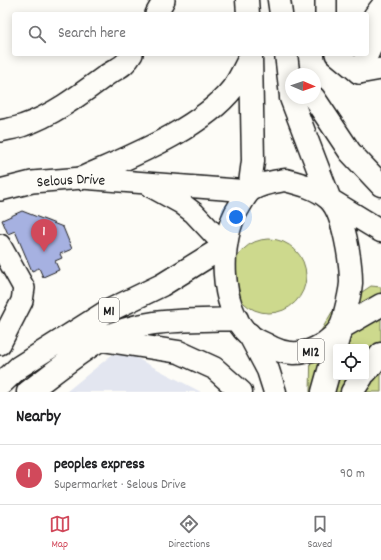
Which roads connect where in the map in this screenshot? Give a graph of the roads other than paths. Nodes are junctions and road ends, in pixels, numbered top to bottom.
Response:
1 (164, 0) edge
2 (246, 0) edge
3 (279, 0) edge
4 (326, 0) edge
5 (381, 7) edge
6 (157, 12) edge
7 (248, 12) edge
8 (281, 12) edge
9 (326, 12) edge
10 (377, 42) edge
11 (131, 56) edge
12 (249, 56) edge
13 (250, 56) edge
14 (286, 56) edge
15 (290, 56) edge
16 (338, 56) edge
17 (369, 56) edge
18 (369, 56) edge
19 (288, 68) edge
20 (297, 68) edge
21 (381, 69) edge
22 (359, 73) junction
23 (294, 104) edge
24 (318, 104) edge
25 (0, 131) edge
26 (82, 178) junction
27 (142, 181) junction
28 (381, 185) edge
29 (0, 190) edge
30 (250, 191) junction
31 (330, 200) junction
32 (381, 231) edge
33 (0, 245) edge
34 (225, 246) junction
35 (381, 305) edge
36 (243, 327) junction
37 (341, 328) junction
38 (100, 340) junction
39 (0, 344) edge
40 (0, 351) edge
41 (381, 354) edge
42 (19, 367) junction
43 (369, 368) edge
44 (360, 380) edge
45 (0, 385) edge
46 (28, 392) edge
47 (241, 392) edge
48 (275, 392) edge
49 (323, 392) edge
50 (352, 392) edge

1 - 6 street
2 - 7 main road
3 - 8 main road
4 - 9 street
5 - 10 street
10 - 17 street
11 - 25 street
12 - 26 main road
13 - 30 main road
14 - 19 main road, M12
15 - 20 main road
16 - 22 street
18 - 22 street
21 - 22 street
23 - 31 main road, M12
24 - 28 main road
26 - 27 street, Selous Drive
26 - 29 street, Selous Drive
27 - 30 street, Selous Drive
27 - 34 street, Selous Drive
30 - 31 main road, M12
30 - 34 main road
31 - 32 main road
31 - 37 main road, M12
33 - 39 street
34 - 36 main road
34 - 42 main road, M1
35 - 37 main road
36 - 37 main road, M12
36 - 38 main road, M1
36 - 48 main road
37 - 49 main road
38 - 46 main road, M1
38 - 47 main road
40 - 42 street
41 - 43 main road
42 - 45 main road, M1
44 - 50 main road

